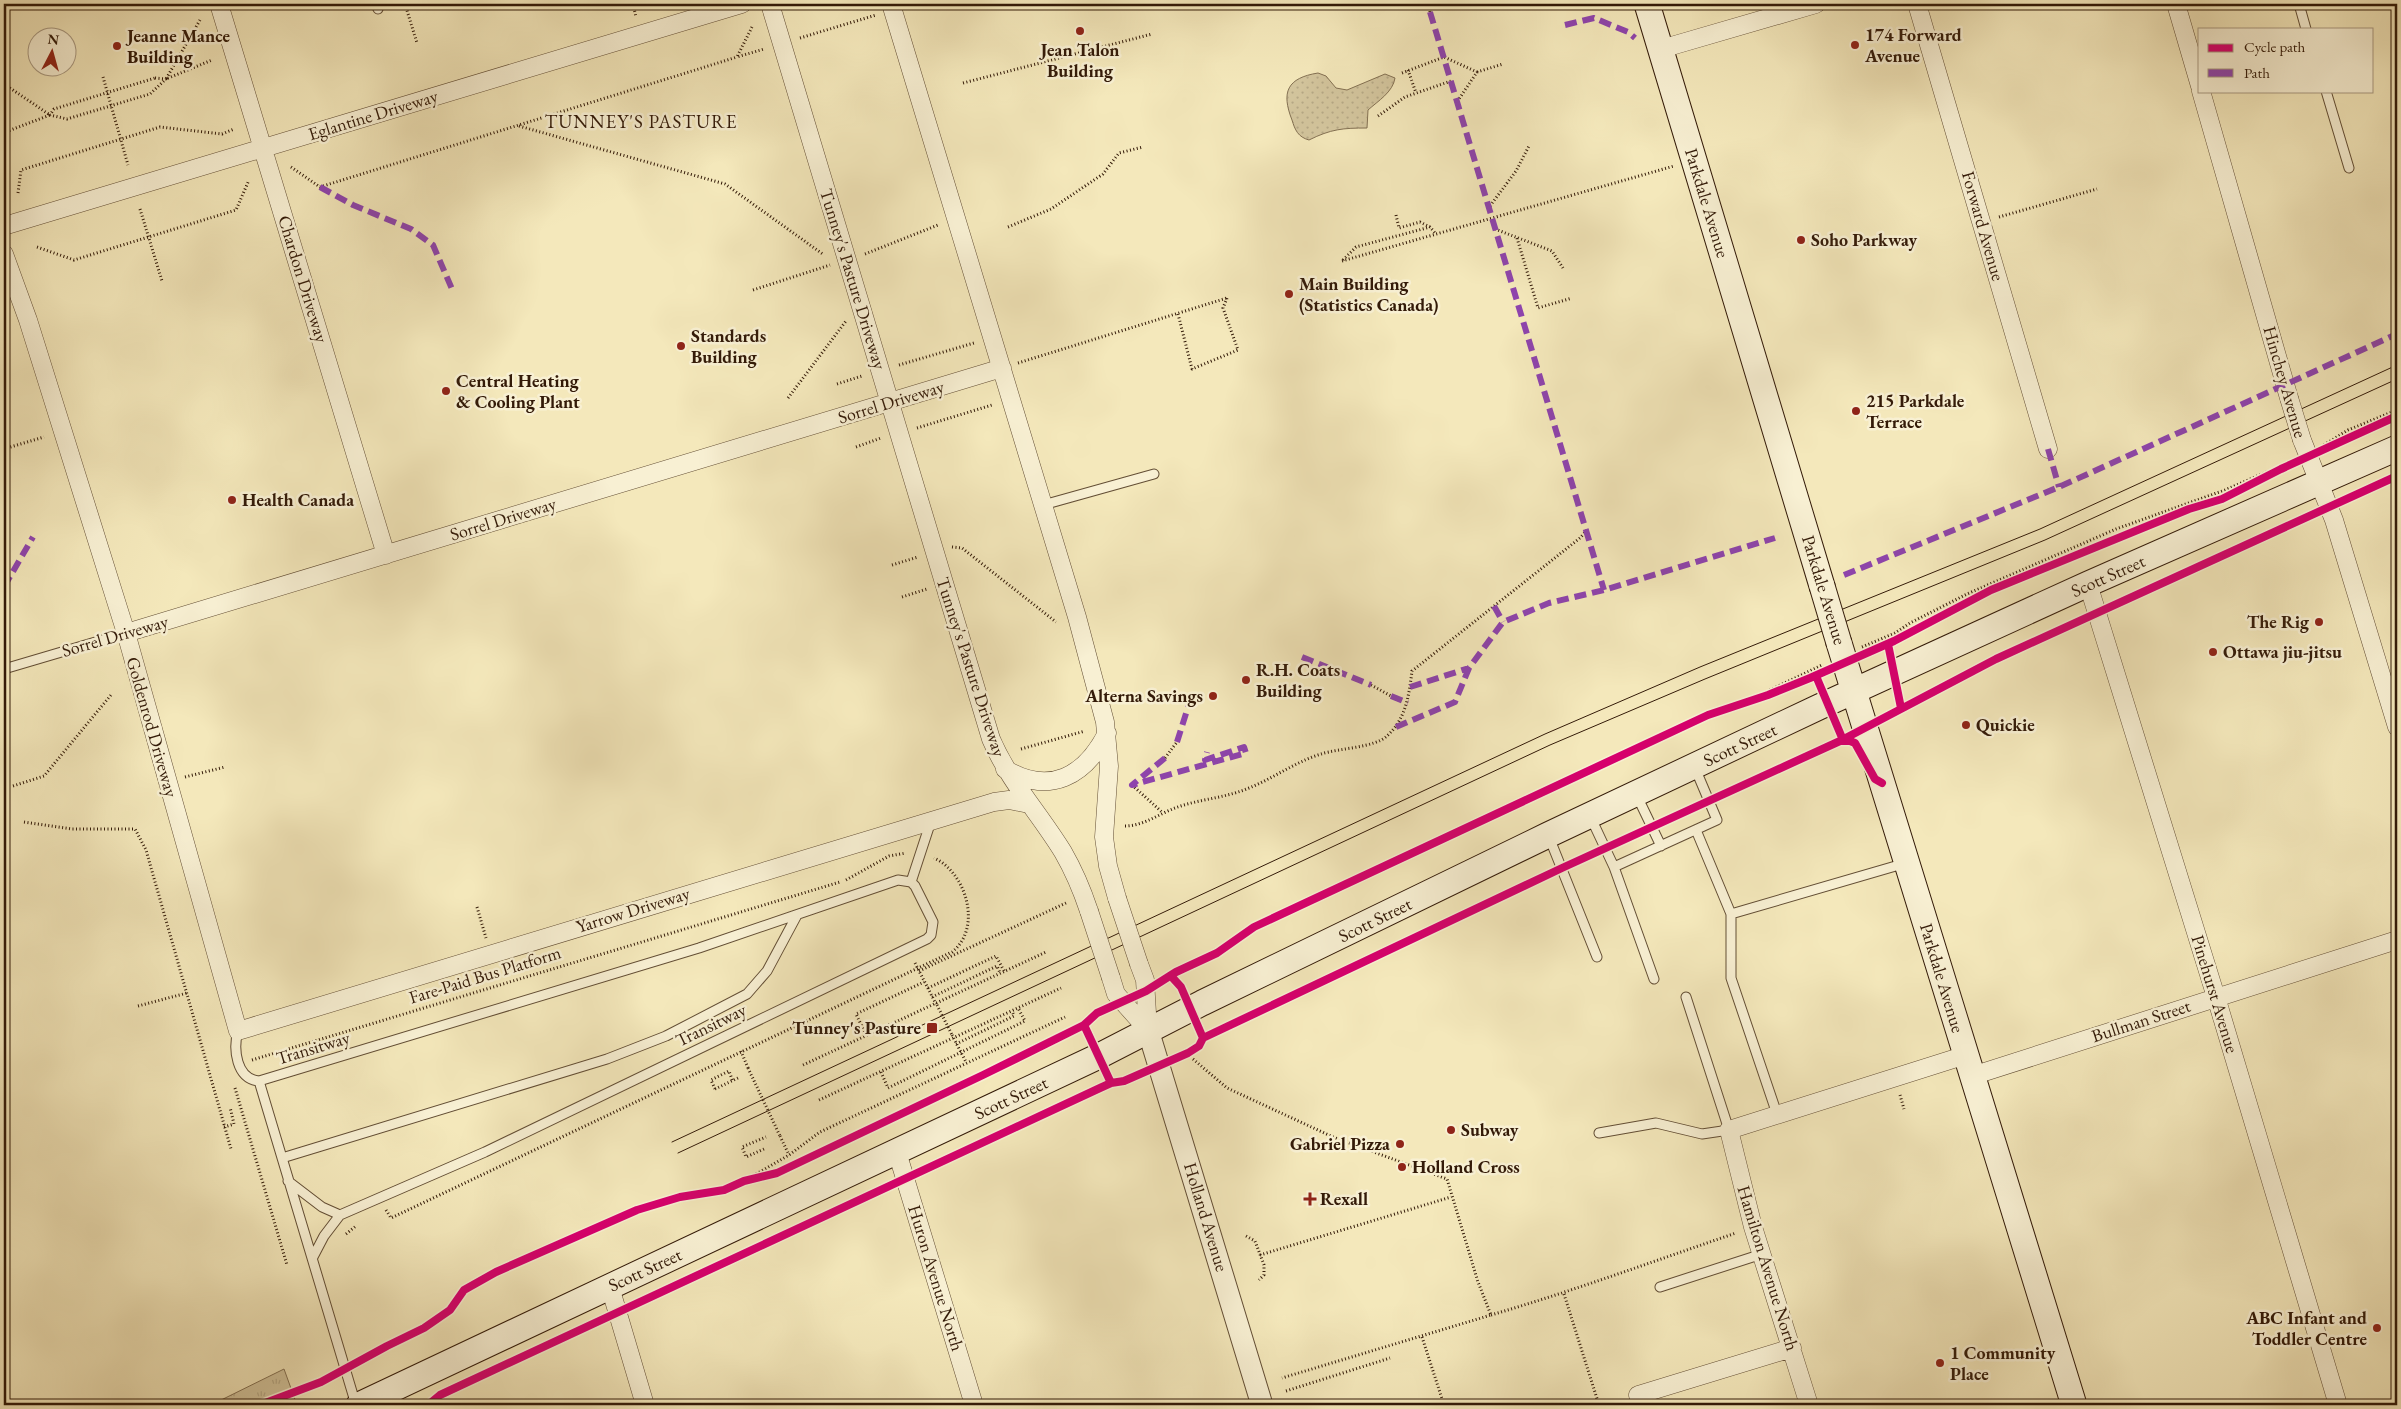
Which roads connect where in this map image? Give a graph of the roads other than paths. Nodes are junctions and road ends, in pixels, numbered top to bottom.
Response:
1 (219, 4) edge
2 (742, 4) edge
3 (770, 4) edge
4 (1647, 4) edge
5 (1816, 4) edge
6 (1917, 4) edge
7 (2176, 4) edge
8 (2299, 4) edge
9 (885, 9) edge
10 (2306, 28) edge
11 (1661, 50) junction
12 (2198, 79) edge
13 (2201, 92) edge
14 (2326, 92) edge
15 (263, 148) junction
16 (2349, 168) dead end
17 (4, 226) edge
18 (4, 254) edge
19 (1002, 368) junction
20 (890, 402) junction
21 (2397, 448) edge
22 (2048, 449) dead end
23 (1154, 474) dead end
24 (2318, 484) junction
25 (1044, 505) junction
26 (386, 555) junction
27 (2088, 584) junction
28 (126, 634) junction
29 (4, 669) edge
30 (1854, 691) junction
31 (2397, 727) edge
32 (1108, 732) junction
33 (1694, 767) junction
34 (1005, 768) junction
35 (1636, 794) junction
36 (1029, 804) junction
37 (1590, 816) junction
38 (932, 821) junction
39 (1696, 830) junction
40 (1548, 835) junction
41 (1660, 846) junction
42 (1907, 863) junction
43 (1614, 868) junction
44 (911, 882) junction
45 (798, 914) junction
46 (1732, 914) junction
47 (2397, 940) edge
48 (1597, 957) dead end
49 (1654, 980) dead end
50 (1686, 997) dead end
51 (2216, 997) junction
52 (1148, 1030) junction
53 (238, 1031) junction
54 (1969, 1065) junction
55 (259, 1081) junction
56 (1777, 1114) junction
57 (1729, 1130) junction
58 (1599, 1133) dead end
59 (897, 1152) junction
60 (282, 1158) junction
61 (288, 1181) junction
62 (340, 1215) junction
63 (1762, 1254) junction
64 (313, 1257) junction
65 (610, 1287) junction
66 (1660, 1287) dead end
67 (1792, 1348) junction
68 (1638, 1395) dead end
69 (358, 1405) edge
70 (645, 1405) edge
71 (974, 1405) edge
72 (1262, 1405) edge
73 (1808, 1405) edge
74 (2074, 1405) edge
75 (2338, 1405) edge

1 - 15 street, Chardon Driveway
2 - 15 street, Eglantine Driveway
3 - 20 street, Tunney's Pasture Driveway
4 - 11 main road, Parkdale Avenue
5 - 11 street
6 - 22 street, Forward Avenue
7 - 12 street
8 - 10 lane
9 - 19 street
11 - 30 main road, Parkdale Avenue, bridge
13 - 24 street, Hinchey Avenue, bridge
14 - 16 lane
15 - 17 street, Eglantine Driveway
15 - 26 street, Chardon Driveway
18 - 28 street, Goldenrod Driveway
19 - 20 street, Sorrel Driveway
19 - 25 street
20 - 26 street, Sorrel Driveway
20 - 34 street, Tunney's Pasture Driveway
21 - 24 main road, Scott Street
23 - 25 lane
24 - 27 main road, Scott Street
24 - 31 street, Hinchey Avenue
25 - 32 street
26 - 28 street, Sorrel Driveway
27 - 30 main road, Scott Street
27 - 51 street, Pinehurst Avenue
28 - 29 lane, Sorrel Driveway
28 - 53 street, Goldenrod Driveway
30 - 33 main road, Scott Street
30 - 42 main road, Parkdale Avenue
32 - 34 street
32 - 52 street, bridge
33 - 35 main road, Scott Street
33 - 39 lane
34 - 36 street, Tunney's Pasture Driveway
35 - 37 main road, Scott Street
35 - 41 lane
36 - 38 street, Yarrow Driveway
36 - 52 street, Tunney's Pasture Driveway, bridge
37 - 40 main road, Scott Street
37 - 43 lane
38 - 44 lane
38 - 53 street, Yarrow Driveway
39 - 41 lane
39 - 46 lane
40 - 48 lane
40 - 52 main road, Scott Street
41 - 43 lane
42 - 46 lane
42 - 54 main road, Parkdale Avenue
43 - 49 lane
44 - 45 lane, Transitway
44 - 62 lane, Transitway
45 - 55 lane, Transitway
45 - 60 lane, Transitway
46 - 56 lane
47 - 51 street, Bullman Street
50 - 57 lane
51 - 54 street, Bullman Street
51 - 75 street, Pinehurst Avenue
52 - 59 main road, Scott Street
52 - 72 street, Holland Avenue
53 - 55 lane
54 - 56 street, Bullman Street
54 - 74 main road, Parkdale Avenue
55 - 60 lane, Transitway
56 - 57 street, Bullman Street
57 - 58 lane
57 - 63 street, Hamilton Avenue North
59 - 65 main road, Scott Street
59 - 71 street, Huron Avenue North
60 - 61 lane, Transitway
61 - 62 lane
61 - 64 lane, Transitway
62 - 64 lane, Transitway
63 - 66 lane
63 - 67 street, Hamilton Avenue North
64 - 69 lane, Transitway
65 - 69 main road, Scott Street
65 - 70 street
67 - 68 street
67 - 73 street, Hamilton Avenue North

